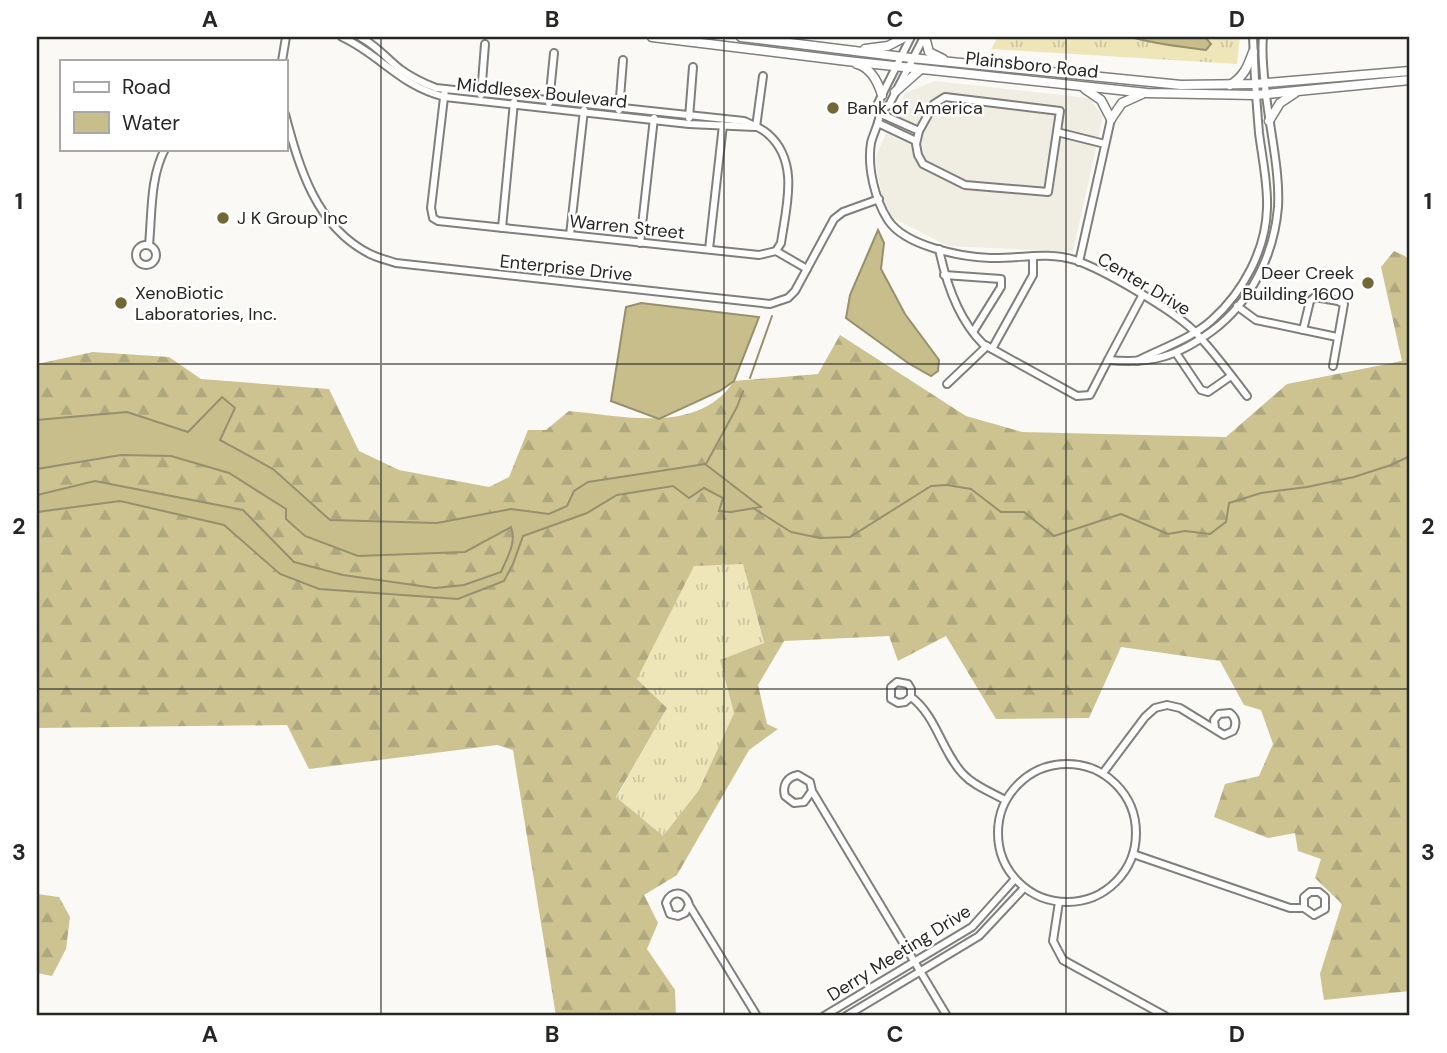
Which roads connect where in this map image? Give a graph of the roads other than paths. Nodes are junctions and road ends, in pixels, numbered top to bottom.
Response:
1 (286, 37) edge
2 (342, 37) edge
3 (360, 37) edge
4 (652, 37) edge
5 (741, 37) edge
6 (905, 37) edge
7 (911, 37) edge
8 (924, 37) edge
9 (1252, 37) edge
10 (1263, 37) edge
11 (485, 44) dead end
12 (842, 49) junction
13 (1253, 52) junction
14 (554, 53) dead end
15 (901, 57) junction
16 (911, 58) junction
17 (282, 60) edge
18 (623, 60) dead end
19 (847, 61) junction
20 (949, 62) junction
21 (895, 66) junction
22 (906, 67) junction
23 (693, 68) dead end
24 (921, 69) junction
25 (1410, 71) edge
26 (763, 76) dead end
27 (1410, 80) edge
28 (1265, 84) junction
29 (1255, 85) junction
30 (1072, 86) junction
31 (1228, 86) junction
32 (445, 89) junction
33 (1298, 91) junction
34 (895, 92) junction
35 (1147, 93) junction
36 (1266, 93) junction
37 (1256, 95) junction
38 (481, 96) junction
39 (882, 96) junction
40 (445, 97) junction
41 (515, 100) junction
42 (549, 104) junction
43 (585, 104) junction
44 (619, 112) junction
45 (881, 112) junction
46 (584, 113) junction
47 (654, 116) junction
48 (1111, 119) junction
49 (689, 120) junction
50 (1269, 121) junction
51 (287, 122) edge
52 (878, 122) junction
53 (724, 123) junction
54 (756, 127) junction
55 (919, 131) junction
56 (1057, 132) junction
57 (916, 141) junction
58 (1105, 144) junction
59 (165, 150) edge
60 (878, 199) junction
61 (502, 228) junction
62 (570, 235) junction
63 (640, 243) junction
64 (149, 245) dead end
65 (709, 249) junction
66 (939, 249) junction
67 (776, 251) junction
68 (1033, 256) junction
69 (1079, 261) junction
70 (807, 269) junction
71 (944, 275) junction
72 (1142, 296) junction
73 (1230, 301) junction
74 (1238, 307) junction
75 (1303, 330) junction
76 (973, 332) junction
77 (1194, 332) junction
78 (1337, 337) junction
79 (1201, 339) junction
80 (990, 348) junction
81 (1176, 352) junction
82 (1108, 360) junction
83 (1135, 362) junction
84 (1333, 366) dead end
85 (1231, 376) junction
86 (947, 384) dead end
87 (1247, 396) dead end
88 (911, 697) dead end
89 (1215, 728) dead end
90 (1103, 773) junction
91 (812, 791) junction
92 (1005, 800) junction
93 (1133, 854) junction
94 (1015, 879) junction
95 (1024, 888) junction
96 (1059, 902) junction
97 (689, 905) dead end
98 (1304, 908) dead end
99 (915, 962) junction
100 (921, 972) junction
101 (757, 1016) edge
102 (824, 1016) edge
103 (846, 1016) edge
104 (947, 1016) edge
105 (1165, 1016) edge

1 - 17 street
2 - 40 street, Middlesex Boulevard
3 - 32 street, Middlesex Boulevard
4 - 19 street, Plainsboro Road
5 - 12 street, Plainsboro Road
6 - 12 street
7 - 15 street, Center Drive
8 - 16 street, Center Drive
8 - 20 street
9 - 13 street
10 - 28 street
11 - 38 street
12 - 15 street, Plainsboro Road
13 - 29 street
13 - 31 street
14 - 42 street
15 - 16 street, Plainsboro Road
15 - 21 street, Center Drive
16 - 20 street, Plainsboro Road
16 - 22 street, Center Drive
18 - 44 street
19 - 21 street, Plainsboro Road
19 - 39 street
20 - 31 street, Plainsboro Road
21 - 22 street, Plainsboro Road
21 - 39 street, Center Drive
22 - 24 street, Plainsboro Road
22 - 34 street, Center Drive
23 - 49 street
24 - 30 street, Plainsboro Road
24 - 34 street
25 - 28 street, Plainsboro Road
26 - 54 street
27 - 33 street, Plainsboro Road
28 - 29 street, Plainsboro Road
28 - 36 street
29 - 31 street, Plainsboro Road
29 - 37 street
30 - 35 street, Plainsboro Road
30 - 48 street
32 - 38 street, Middlesex Boulevard
32 - 40 street
33 - 36 street, Plainsboro Road
33 - 50 street
34 - 45 street, Center Drive
35 - 37 street, Plainsboro Road
35 - 48 street
36 - 37 street, Plainsboro Road
36 - 50 street
37 - 73 street
38 - 40 street, Middlesex Boulevard
38 - 41 street, Middlesex Boulevard
39 - 45 street, Center Drive
40 - 61 street, Warren Street
41 - 42 street, Middlesex Boulevard
41 - 61 street
42 - 43 street, Middlesex Boulevard
42 - 46 street, Middlesex Boulevard
43 - 44 street, Middlesex Boulevard
43 - 46 street
44 - 46 street, Middlesex Boulevard
44 - 47 street, Middlesex Boulevard
45 - 52 street, Center Drive
45 - 55 street
46 - 62 street
47 - 49 street, Middlesex Boulevard
47 - 63 street
48 - 58 street, Center Drive
49 - 53 street, Middlesex Boulevard
50 - 74 street
51 - 70 street, Enterprise Drive
52 - 57 street
52 - 60 street, Center Drive
53 - 54 street, Middlesex Boulevard
53 - 65 street
54 - 67 street
55 - 56 street
55 - 57 street
56 - 57 street
56 - 58 street
58 - 69 street, Center Drive
59 - 64 street
60 - 66 street, Center Drive
60 - 70 street, Enterprise Drive
61 - 62 street, Warren Street
62 - 63 street, Warren Street
63 - 65 street, Warren Street
65 - 67 street, Warren Street
66 - 68 street, Center Drive
66 - 71 street
67 - 70 street
68 - 69 street, Center Drive
68 - 80 street
69 - 72 street, Center Drive
71 - 76 street
71 - 76 street
72 - 77 street, Center Drive
72 - 82 street
73 - 74 street
73 - 77 street
74 - 75 street
74 - 79 street
75 - 78 street
75 - 78 street
76 - 80 street
77 - 79 street, Center Drive
77 - 83 street
78 - 84 street
79 - 81 street
79 - 85 street, Center Drive
80 - 82 street
80 - 86 street
81 - 83 street
81 - 85 street
82 - 83 street
85 - 87 street, Center Drive
88 - 92 street
89 - 90 street
90 - 92 street
90 - 93 street
91 - 91 street
91 - 99 street
92 - 94 street
93 - 96 street
93 - 98 street
94 - 95 street
94 - 99 street, Derry Meeting Drive
95 - 96 street
95 - 100 street, Derry Meeting Drive
96 - 105 street
97 - 101 street
99 - 100 street
99 - 102 street, Derry Meeting Drive
100 - 103 street, Derry Meeting Drive
100 - 104 street

